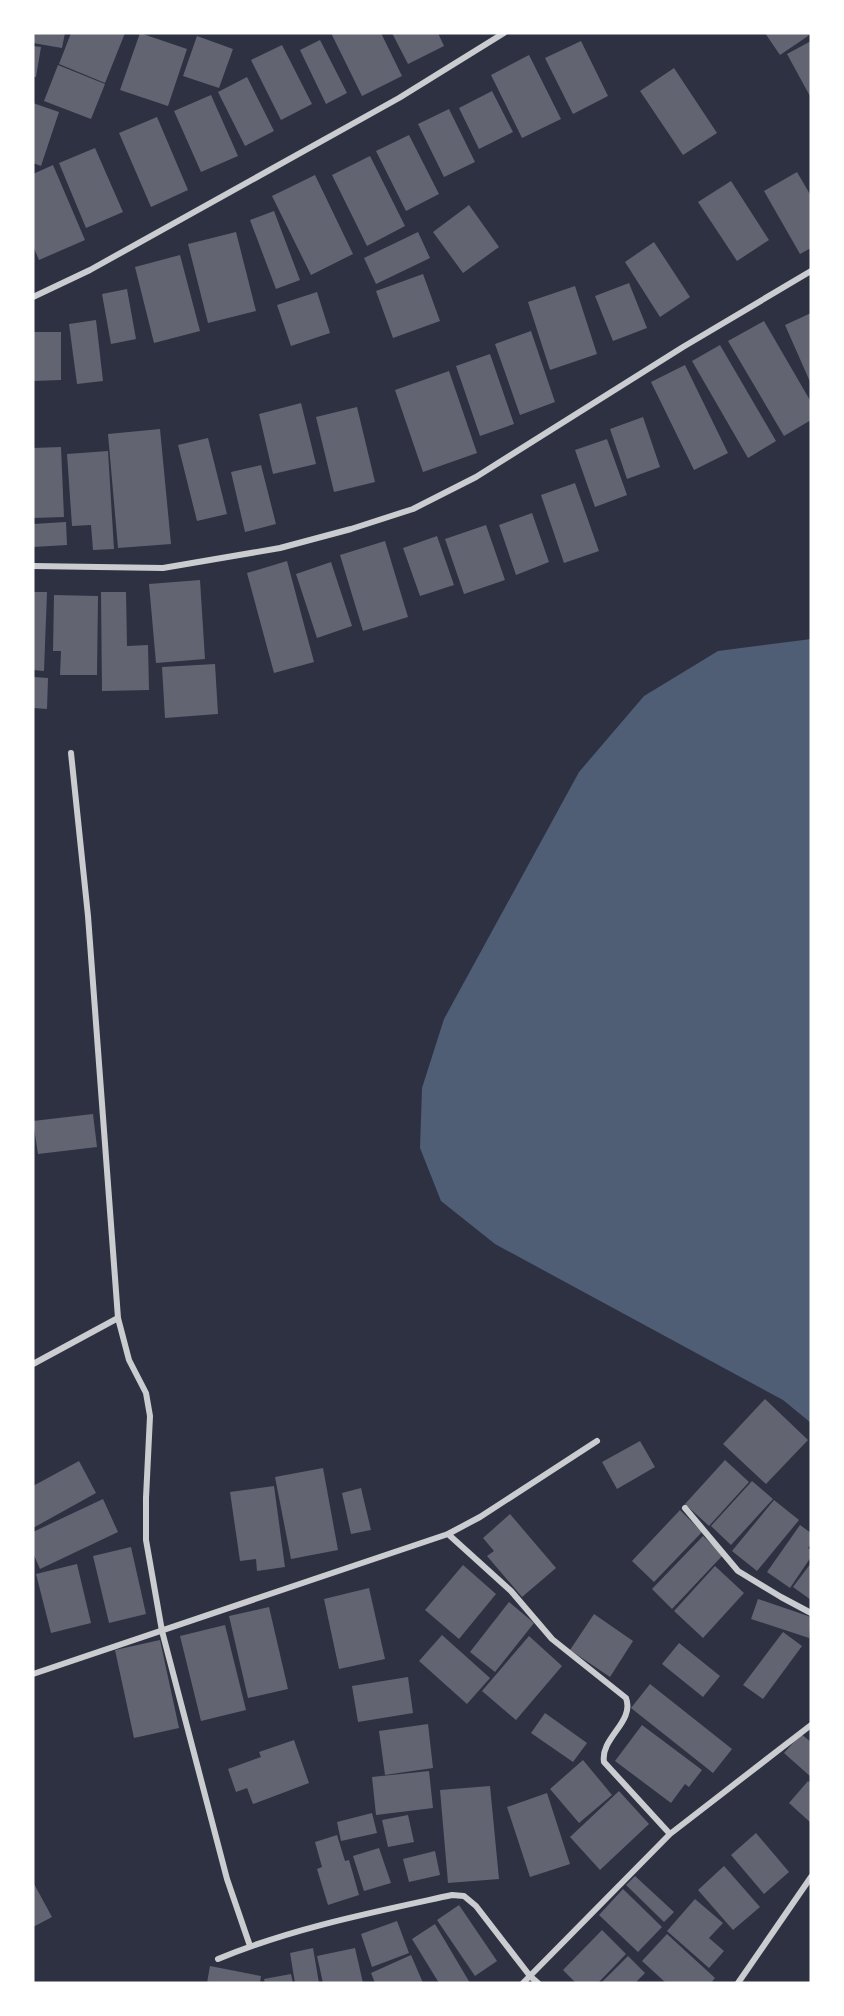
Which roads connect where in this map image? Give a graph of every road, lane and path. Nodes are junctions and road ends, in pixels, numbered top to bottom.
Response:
1 (504, 33) edge
2 (811, 271) edge
3 (33, 297) edge
4 (33, 566) edge
5 (71, 753) dead end
6 (118, 1318) junction
7 (33, 1364) edge
8 (597, 1441) dead end
9 (685, 1508) dead end
10 (448, 1534) junction
11 (811, 1613) edge
12 (162, 1631) junction
13 (33, 1674) edge
14 (811, 1725) edge
15 (670, 1834) junction
16 (811, 1877) edge
17 (250, 1946) junction
18 (218, 1959) dead end
19 (530, 1976) junction
20 (523, 1983) edge
21 (538, 1983) edge
22 (738, 1983) edge

1 - 3 street
2 - 4 street
5 - 6 street
6 - 7 street
6 - 12 street
8 - 10 street
9 - 11 street
10 - 12 street
10 - 15 street
12 - 13 street
12 - 17 street
14 - 15 street
15 - 19 street
16 - 22 street
17 - 18 street
17 - 19 street
19 - 20 street
19 - 21 street

